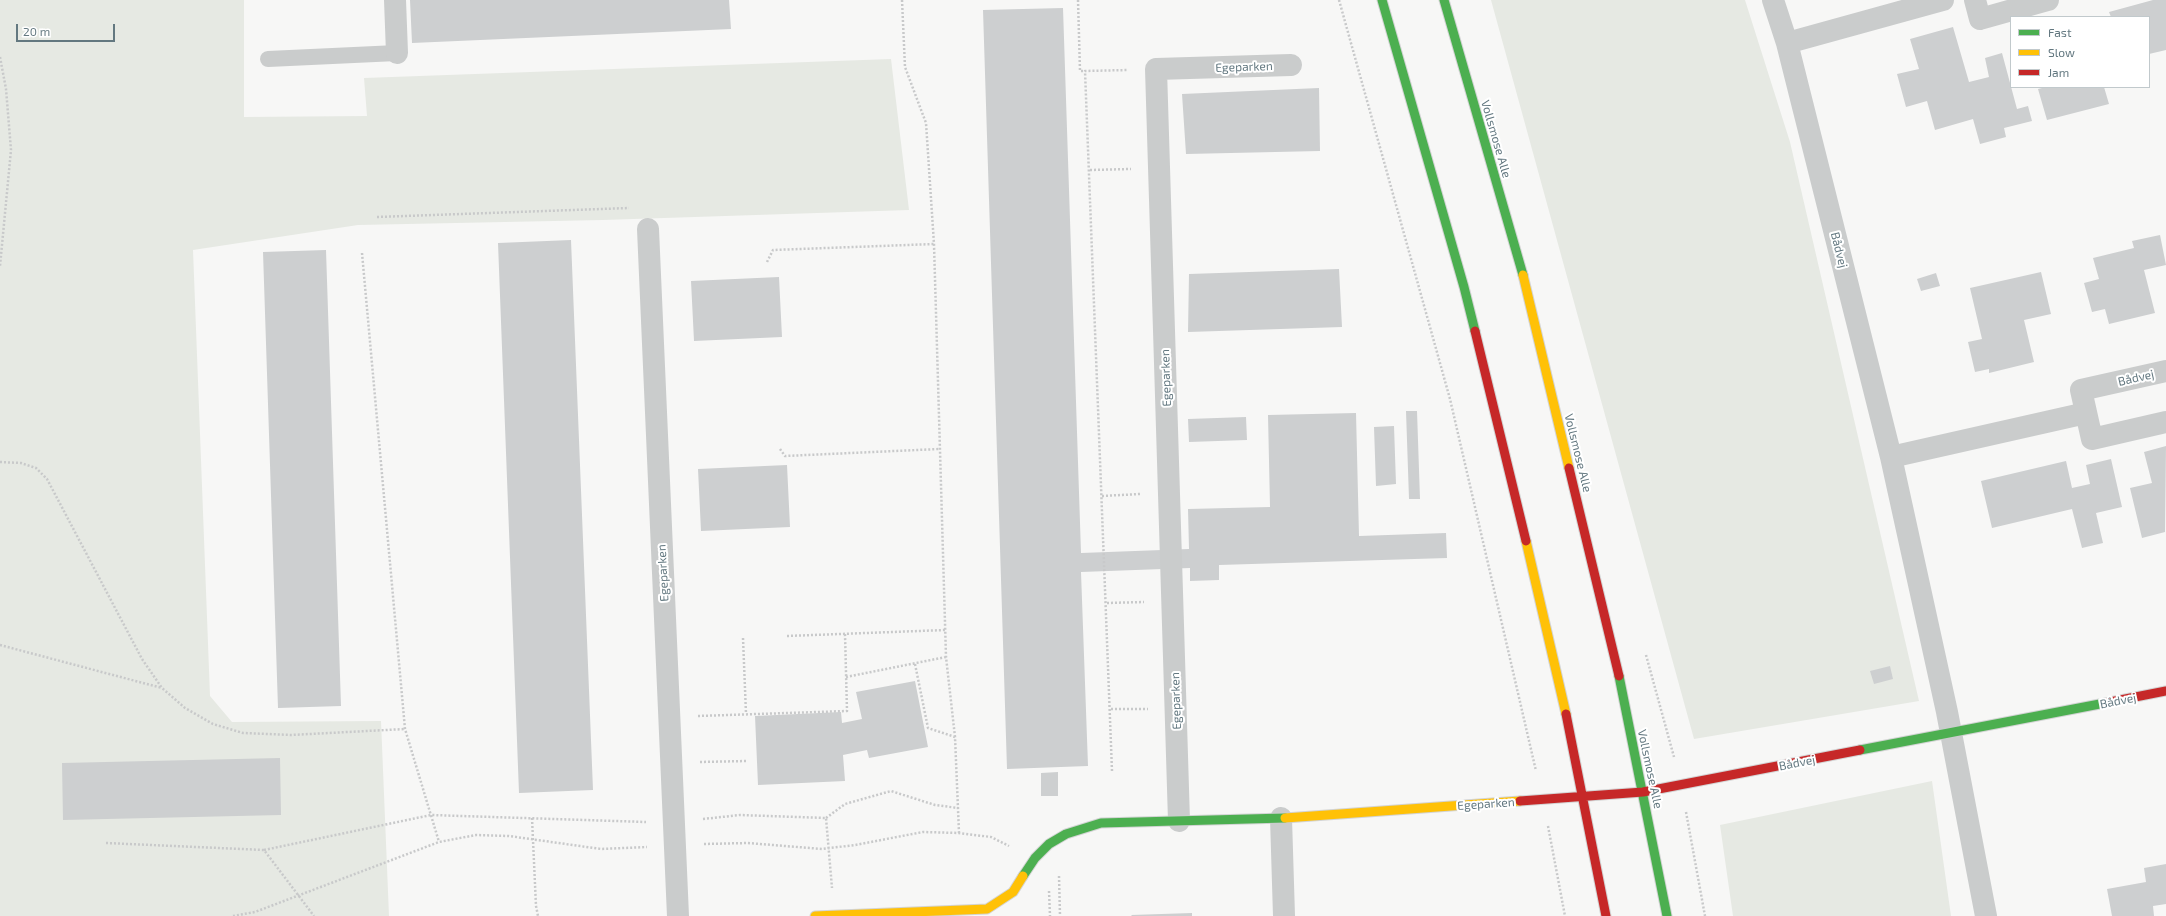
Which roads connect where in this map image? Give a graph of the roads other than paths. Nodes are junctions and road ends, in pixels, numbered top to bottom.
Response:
1 (395, 0) edge
2 (1382, 0) edge
3 (1444, 0) edge
4 (1773, 0) edge
5 (1943, 0) edge
6 (1975, 0) edge
7 (2048, 0) edge
8 (1786, 43) junction
9 (397, 53) joint
10 (268, 59) dead end
11 (1292, 65) dead end
12 (648, 229) road end
13 (2166, 371) edge
14 (2086, 413) junction
15 (2166, 422) edge
16 (1891, 457) junction
17 (2166, 691) edge
18 (1951, 734) junction
19 (1643, 792) junction
20 (1582, 797) junction
21 (1281, 818) junction
22 (1179, 821) junction
23 (678, 916) edge
24 (815, 916) edge
25 (1284, 916) edge
26 (1606, 916) edge
27 (1668, 916) edge
28 (1986, 916) edge

1 - 9 street
2 - 20 street
3 - 19 street, Vollsmose Alle
4 - 8 street, Bådvej
5 - 8 street
6 - 7 street
8 - 16 street, Bådvej
9 - 10 lane
11 - 22 street, Egeparken
12 - 23 street, Egeparken
13 - 14 street, Bådvej
14 - 15 street, Bådvej
14 - 16 street
16 - 18 street, Bådvej
17 - 18 street, Bådvej
18 - 19 street, Bådvej
18 - 28 street, Bådvej
19 - 20 street, Egeparken
19 - 27 street, Vollsmose Alle
20 - 21 street, Egeparken
20 - 26 street
21 - 22 street, Egeparken
21 - 25 street
22 - 24 street, Egeparken

